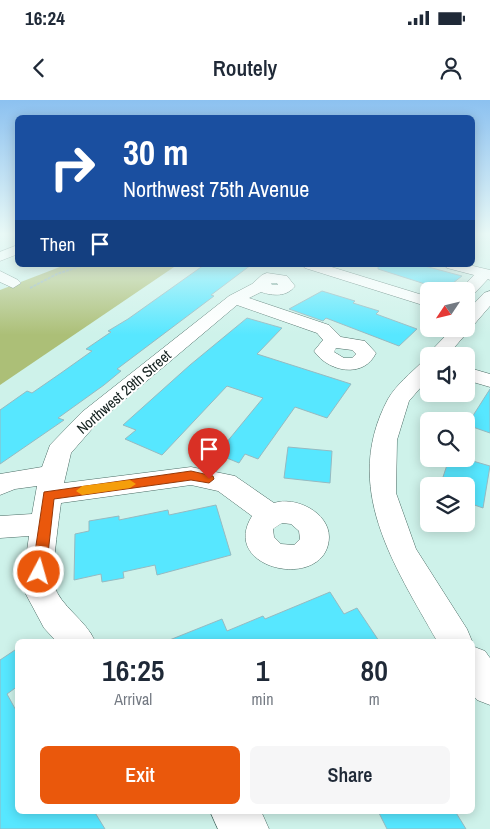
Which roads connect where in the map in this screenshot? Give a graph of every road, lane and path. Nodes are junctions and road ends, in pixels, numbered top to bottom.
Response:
1 (78, 267) edge
2 (316, 267) edge
3 (460, 267) edge
4 (487, 274) edge
5 (475, 285) edge
6 (261, 286) dead end
7 (27, 290) dead end
8 (490, 296) edge
9 (236, 299) junction
10 (420, 299) edge
11 (475, 312) edge
12 (475, 321) edge
13 (490, 321) edge
14 (335, 342) dead end
15 (420, 376) edge
16 (475, 376) edge
17 (490, 381) edge
18 (0, 485) edge
19 (50, 485) junction
20 (270, 515) dead end
21 (44, 524) junction
22 (0, 527) edge
23 (76, 639) edge
24 (455, 639) edge
25 (475, 668) edge
26 (490, 687) edge
27 (234, 814) edge
28 (247, 829) edge

1 - 7 path
2 - 10 street
3 - 4 street
4 - 5 street
6 - 9 street, Northwest 29th Street
8 - 11 street
9 - 14 street
9 - 19 street, Northwest 29th Street
12 - 13 street
15 - 24 street
16 - 17 street
18 - 19 street
19 - 20 street
19 - 21 street, Northwest 29th Street
21 - 22 street
21 - 23 street, Northwest 29th Street
25 - 26 street
27 - 28 street

